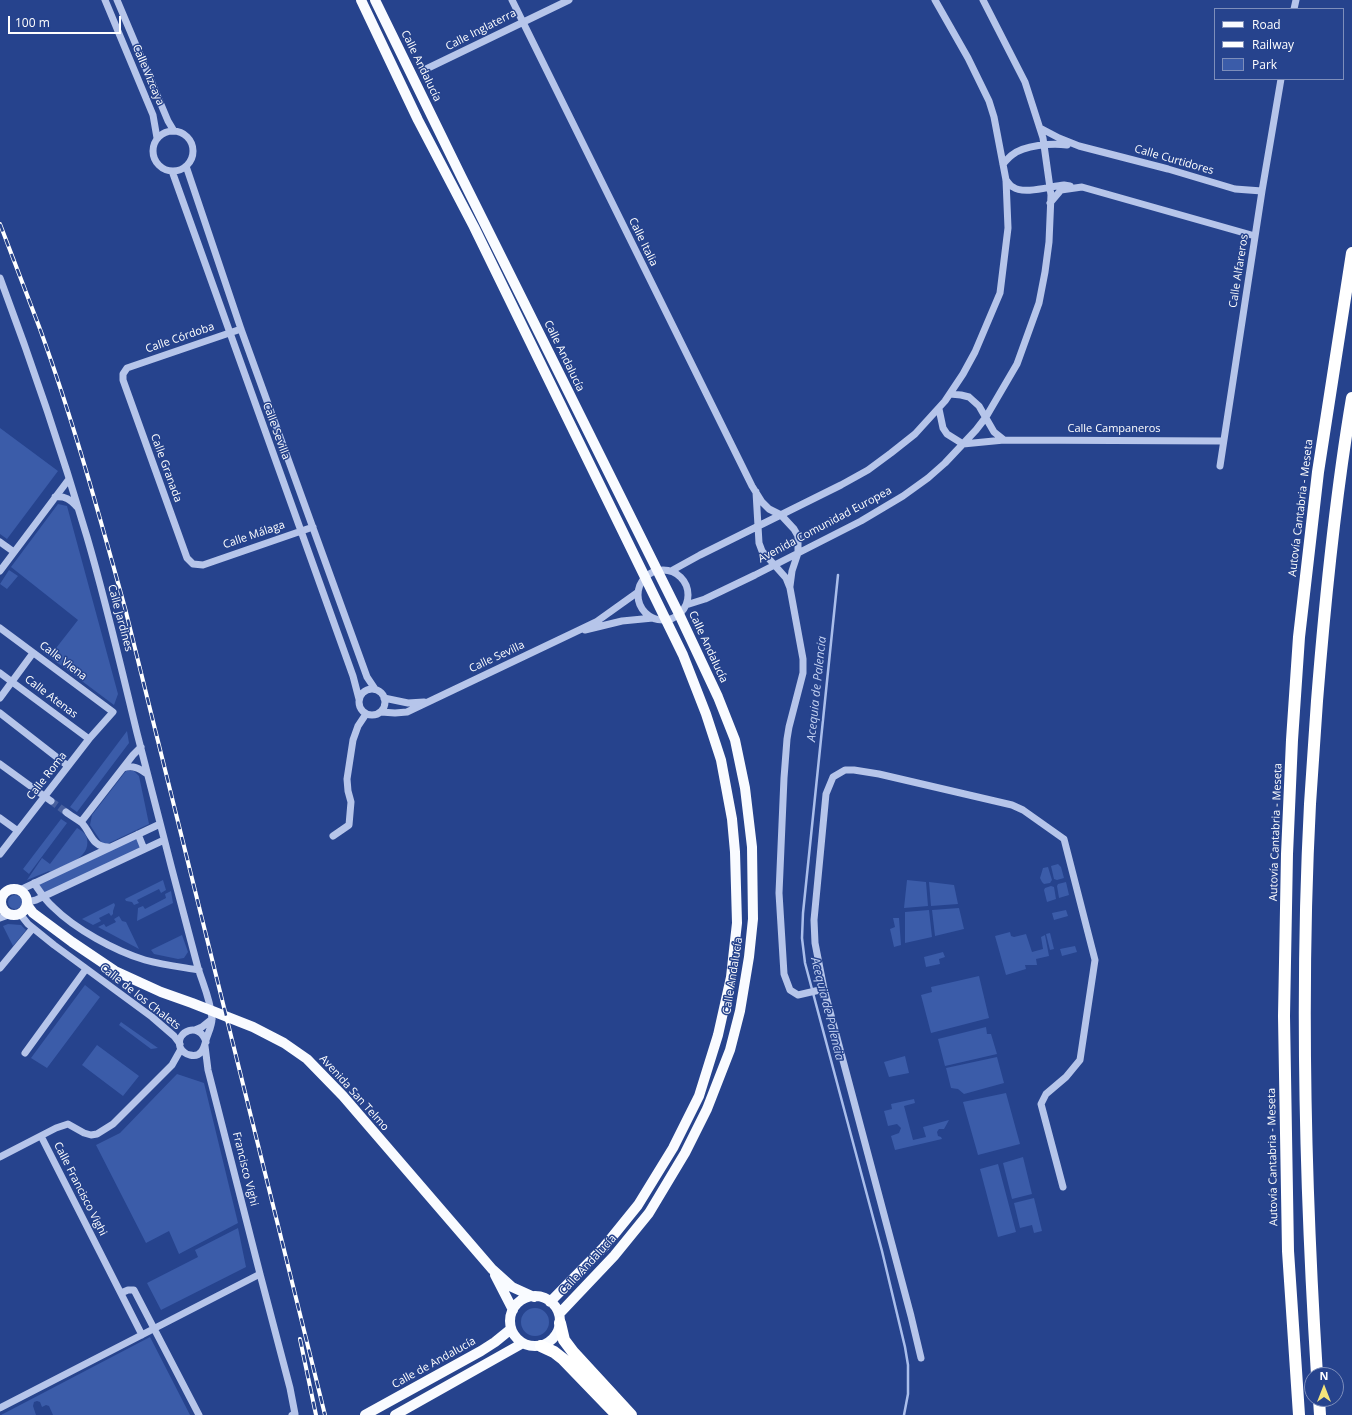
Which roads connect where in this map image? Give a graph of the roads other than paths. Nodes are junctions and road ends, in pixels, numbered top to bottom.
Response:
1 (105, 0) edge
2 (361, 0) edge
3 (375, 0) edge
4 (512, 0) edge
5 (570, 0) edge
6 (934, 0) edge
7 (982, 0) edge
8 (118, 3) edge
9 (108, 8) junction
10 (524, 21) junction
11 (424, 70) dead end
12 (1282, 80) edge
13 (1040, 128) junction
14 (174, 131) junction
15 (157, 138) junction
16 (1044, 144) junction
17 (1079, 146) junction
18 (1003, 164) junction
19 (186, 166) junction
20 (172, 171) junction
21 (1006, 180) junction
22 (1050, 187) junction
23 (1082, 187) junction
24 (1262, 191) junction
25 (1050, 204) junction
26 (1255, 236) junction
27 (1352, 253) edge
28 (0, 278) edge
29 (241, 329) junction
30 (229, 332) junction
31 (127, 368) joint
32 (950, 394) junction
33 (1352, 398) edge
34 (939, 409) junction
35 (986, 417) junction
36 (1004, 440) junction
37 (1223, 441) junction
38 (963, 444) junction
39 (1220, 466) dead end
40 (69, 479) junction
41 (756, 492) junction
42 (55, 497) junction
43 (78, 508) junction
44 (781, 515) junction
45 (758, 526) junction
46 (313, 527) junction
47 (300, 531) junction
48 (3, 544) edge
49 (14, 552) junction
50 (0, 553) edge
51 (798, 553) junction
52 (774, 564) junction
53 (203, 565) joint
54 (658, 570) junction
55 (0, 571) edge
56 (671, 571) junction
57 (645, 578) junction
58 (790, 588) junction
59 (638, 592) junction
60 (686, 605) junction
61 (679, 614) junction
62 (653, 618) junction
63 (665, 620) junction
64 (0, 628) edge
65 (573, 634) junction
66 (33, 653) junction
67 (0, 673) edge
68 (12, 681) junction
69 (375, 689) junction
70 (0, 698) edge
71 (384, 698) junction
72 (359, 699) junction
73 (431, 701) junction
74 (113, 712) joint
75 (380, 712) junction
76 (0, 713) edge
77 (366, 714) junction
78 (89, 739) junction
79 (141, 747) junction
80 (0, 764) edge
81 (68, 766) junction
82 (123, 768) junction
83 (147, 774) junction
84 (48, 799) junction
85 (66, 812) tunnel mouth
86 (0, 818) edge
87 (81, 822) junction
88 (160, 824) junction
89 (18, 831) junction
90 (138, 834) junction
91 (333, 836) dead end
92 (92, 837) junction
93 (164, 840) junction
94 (108, 847) junction
95 (144, 849) junction
96 (0, 854) edge
97 (88, 857) junction
98 (34, 883) junction
99 (20, 890) junction
100 (2, 896) edge
101 (43, 896) junction
102 (24, 910) junction
103 (0, 918) edge
104 (33, 928) junction
105 (0, 968) edge
106 (86, 969) junction
107 (199, 970) junction
108 (821, 990) junction
109 (212, 1019) junction
110 (195, 1030) junction
111 (206, 1044) junction
112 (180, 1046) junction
113 (25, 1053) dead end
114 (192, 1056) junction
115 (172, 1065) junction
116 (208, 1070) junction
117 (41, 1136) junction
118 (0, 1156) edge
119 (1063, 1187) dead end
120 (492, 1269) junction
121 (260, 1274) junction
122 (121, 1293) junction
123 (534, 1297) junction
124 (550, 1302) junction
125 (513, 1310) junction
126 (560, 1319) junction
127 (154, 1328) junction
128 (511, 1329) junction
129 (142, 1335) junction
130 (523, 1343) junction
131 (541, 1346) junction
132 (921, 1358) dead end
133 (1317, 1367) edge
134 (578, 1374) junction
135 (590, 1399) dead end
136 (0, 1408) edge
137 (1298, 1414) edge
138 (199, 1415) edge
139 (292, 1415) edge
140 (366, 1415) edge
141 (395, 1415) edge
142 (617, 1415) edge
143 (631, 1415) edge

1 - 9 street, Calle Vizcaya
2 - 57 main road, Calle Andalucía
3 - 54 main road, Calle Andalucía
4 - 10 street, Calle Italia
5 - 10 street, Calle Inglaterra
6 - 18 street
7 - 13 street, Avenida Comunidad Europea
8 - 9 street
8 - 14 street, Calle Vizcaya
9 - 15 street, Calle Vizcaya
10 - 11 street, Calle Inglaterra
10 - 41 street, Calle Italia
12 - 24 street, Calle Alfareros
13 - 16 street, Avenida Comunidad Europea
13 - 17 street, Calle Curtidores
14 - 15 street
14 - 19 street
15 - 20 street
16 - 17 street, Calle Curtidores
16 - 18 street, Calle Curtidores
16 - 22 street, Avenida Comunidad Europea
17 - 24 street, Calle Curtidores
18 - 21 street
19 - 20 street
19 - 29 street, Calle Sevilla
20 - 30 street, Calle Sevilla
21 - 22 street
21 - 32 street
22 - 23 street
22 - 25 street, Avenida Comunidad Europea
23 - 25 street
23 - 26 street
24 - 26 street, Calle Alfareros
25 - 35 street, Avenida Comunidad Europea
26 - 37 street, Calle Alfareros
27 - 137 highway, Autovía Cantabria - Meseta
28 - 40 street, Calle Jardines
29 - 30 street, Calle Córdoba
29 - 46 street, Calle Sevilla
30 - 31 street, Calle Córdoba
30 - 47 street, Calle Sevilla
31 - 53 street, Calle Granada
32 - 34 street
32 - 35 street
33 - 133 highway
34 - 38 street
34 - 44 street
35 - 36 street
35 - 38 street, Avenida Comunidad Europea
36 - 37 street, Calle Campaneros
36 - 38 street, Calle Campaneros
37 - 39 street, Calle Alfareros
38 - 51 street, Avenida Comunidad Europea
40 - 42 street
40 - 43 street, Calle Jardines
41 - 44 street, Calle Italia
41 - 45 street, Calle Italia
42 - 43 street
42 - 49 street
43 - 79 street, Calle Jardines
44 - 45 street
44 - 51 street
45 - 52 street
45 - 56 street
46 - 47 street, Calle Málaga
46 - 69 street, Calle Sevilla
47 - 53 street, Calle Málaga
47 - 72 street, Calle Sevilla
48 - 49 street
48 - 50 street
49 - 55 street
51 - 52 street, Avenida Comunidad Europea
51 - 58 street
52 - 58 street
52 - 60 street, Avenida Comunidad Europea
54 - 56 street
54 - 57 street
54 - 61 main road, Calle Andalucía
56 - 60 street
57 - 59 street
57 - 63 main road, Calle Andalucía
58 - 108 street
59 - 62 street
59 - 65 street, Calle Sevilla
60 - 61 street
61 - 63 street
61 - 126 main road, Calle Andalucía
62 - 63 street
62 - 65 street, Calle Sevilla
63 - 124 main road, Calle Andalucía
64 - 66 street, Calle Viena
65 - 73 street, Calle Sevilla
66 - 68 street
66 - 74 street, Calle Viena
67 - 68 street, Calle Atenas
68 - 70 street
68 - 78 street, Calle Atenas
69 - 71 street
69 - 72 street
71 - 73 street, Calle Sevilla
71 - 75 street
72 - 77 street
73 - 75 street, Calle Sevilla
74 - 78 street, Calle Roma
75 - 77 street
76 - 81 street
77 - 91 street
78 - 81 street, Calle Roma
79 - 82 street
79 - 83 street, Calle Jardines
80 - 84 street
81 - 84 street, Calle Roma
82 - 83 street
82 - 87 street
83 - 88 street, Calle Jardines
84 - 89 street, Calle Roma
85 - 87 street
86 - 89 street
87 - 92 street
88 - 90 street
88 - 93 street, Calle Jardines
89 - 96 street, Calle Roma
90 - 94 street
90 - 95 street
92 - 94 street
92 - 97 street
93 - 95 street
93 - 107 street, Calle Jardines
94 - 97 street
95 - 101 street
97 - 98 street
98 - 99 street
98 - 101 street
99 - 100 main road
99 - 102 main road
100 - 102 main road
101 - 102 street
101 - 107 street
102 - 103 street
102 - 104 street, Calle de los Chalets
102 - 120 main road, Avenida San Telmo
104 - 105 street
104 - 106 street, Calle de los Chalets
106 - 112 street, Calle de los Chalets
106 - 113 street, Calle de los Chalets
107 - 109 street, Calle Jardines
108 - 119 street
108 - 132 street
109 - 110 street
109 - 111 street
110 - 111 street
110 - 112 street
111 - 114 street
111 - 116 street, Francisco Vighi
112 - 114 street
112 - 115 street
114 - 115 street
114 - 116 street, Francisco Vighi
115 - 117 street
116 - 121 street, Francisco Vighi
117 - 118 street, Calle Francisco Vighi
117 - 122 street, Calle Francisco Vighi
120 - 123 main road, Avenida San Telmo
120 - 125 main road, Avenida San Telmo
121 - 127 street
121 - 139 street
122 - 127 street
122 - 129 street, Calle Francisco Vighi
123 - 124 main road
123 - 125 main road
124 - 126 main road
125 - 128 main road
126 - 131 main road
126 - 143 highway
127 - 129 street
127 - 138 street
128 - 130 main road
128 - 140 main road, Calle de Andalucía
129 - 136 street
130 - 131 main road
130 - 141 main road
131 - 134 highway
134 - 135 highway
134 - 142 highway

